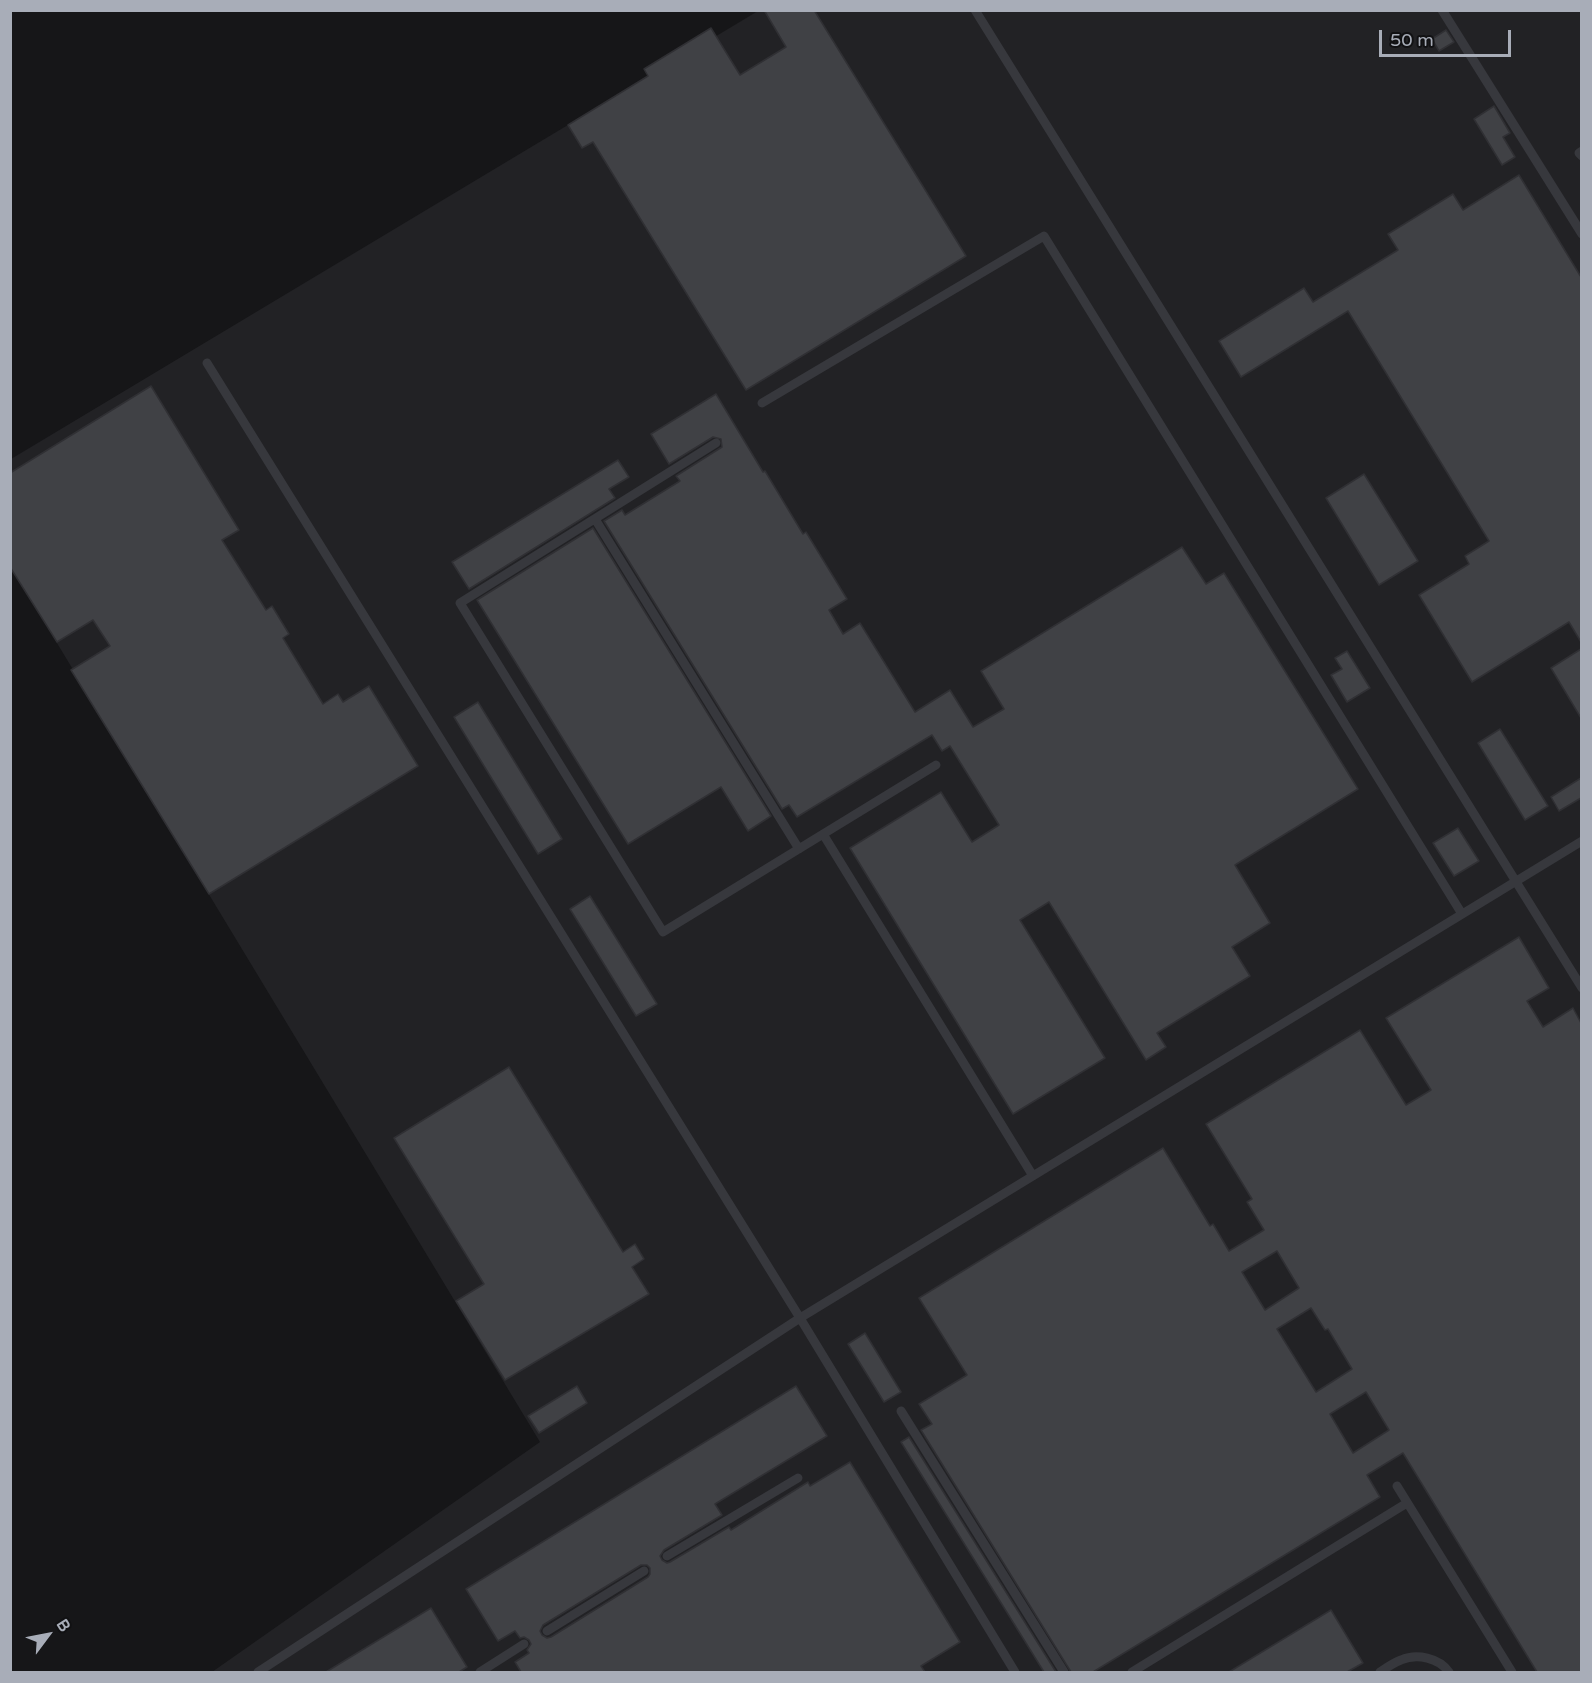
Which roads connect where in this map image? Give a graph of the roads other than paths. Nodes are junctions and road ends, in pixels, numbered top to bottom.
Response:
1 (975, 10) edge
2 (1442, 10) edge
3 (1581, 234) edge
4 (207, 363) dead end
5 (762, 403) dead end
6 (716, 443) dead end
7 (595, 519) junction
8 (936, 765) dead end
9 (823, 834) junction
10 (1581, 841) edge
11 (799, 849) junction
12 (1516, 881) junction
13 (1462, 914) junction
14 (1581, 988) edge
15 (1033, 1176) junction
16 (800, 1318) junction
17 (901, 1411) dead end
18 (798, 1478) dead end
19 (1397, 1486) dead end
20 (1407, 1503) junction
21 (667, 1556) dead end
22 (644, 1571) dead end
23 (547, 1631) dead end
24 (524, 1644) dead end
25 (258, 1672) edge
26 (480, 1672) edge
27 (1015, 1672) edge
28 (1064, 1672) edge
29 (1132, 1672) edge
30 (1380, 1672) edge
31 (1449, 1672) edge
32 (1512, 1672) edge

1 - 12 lane
2 - 3 lane
4 - 16 lane
5 - 13 lane
6 - 7 lane
7 - 11 lane
7 - 11 lane
8 - 9 lane
9 - 11 lane
9 - 15 lane
10 - 12 lane
12 - 13 lane
12 - 14 lane
13 - 15 lane
15 - 16 lane
16 - 25 lane
16 - 27 lane
17 - 28 lane
18 - 21 lane
19 - 20 lane
20 - 29 lane
20 - 32 lane
22 - 23 lane
24 - 26 lane
30 - 31 lane

